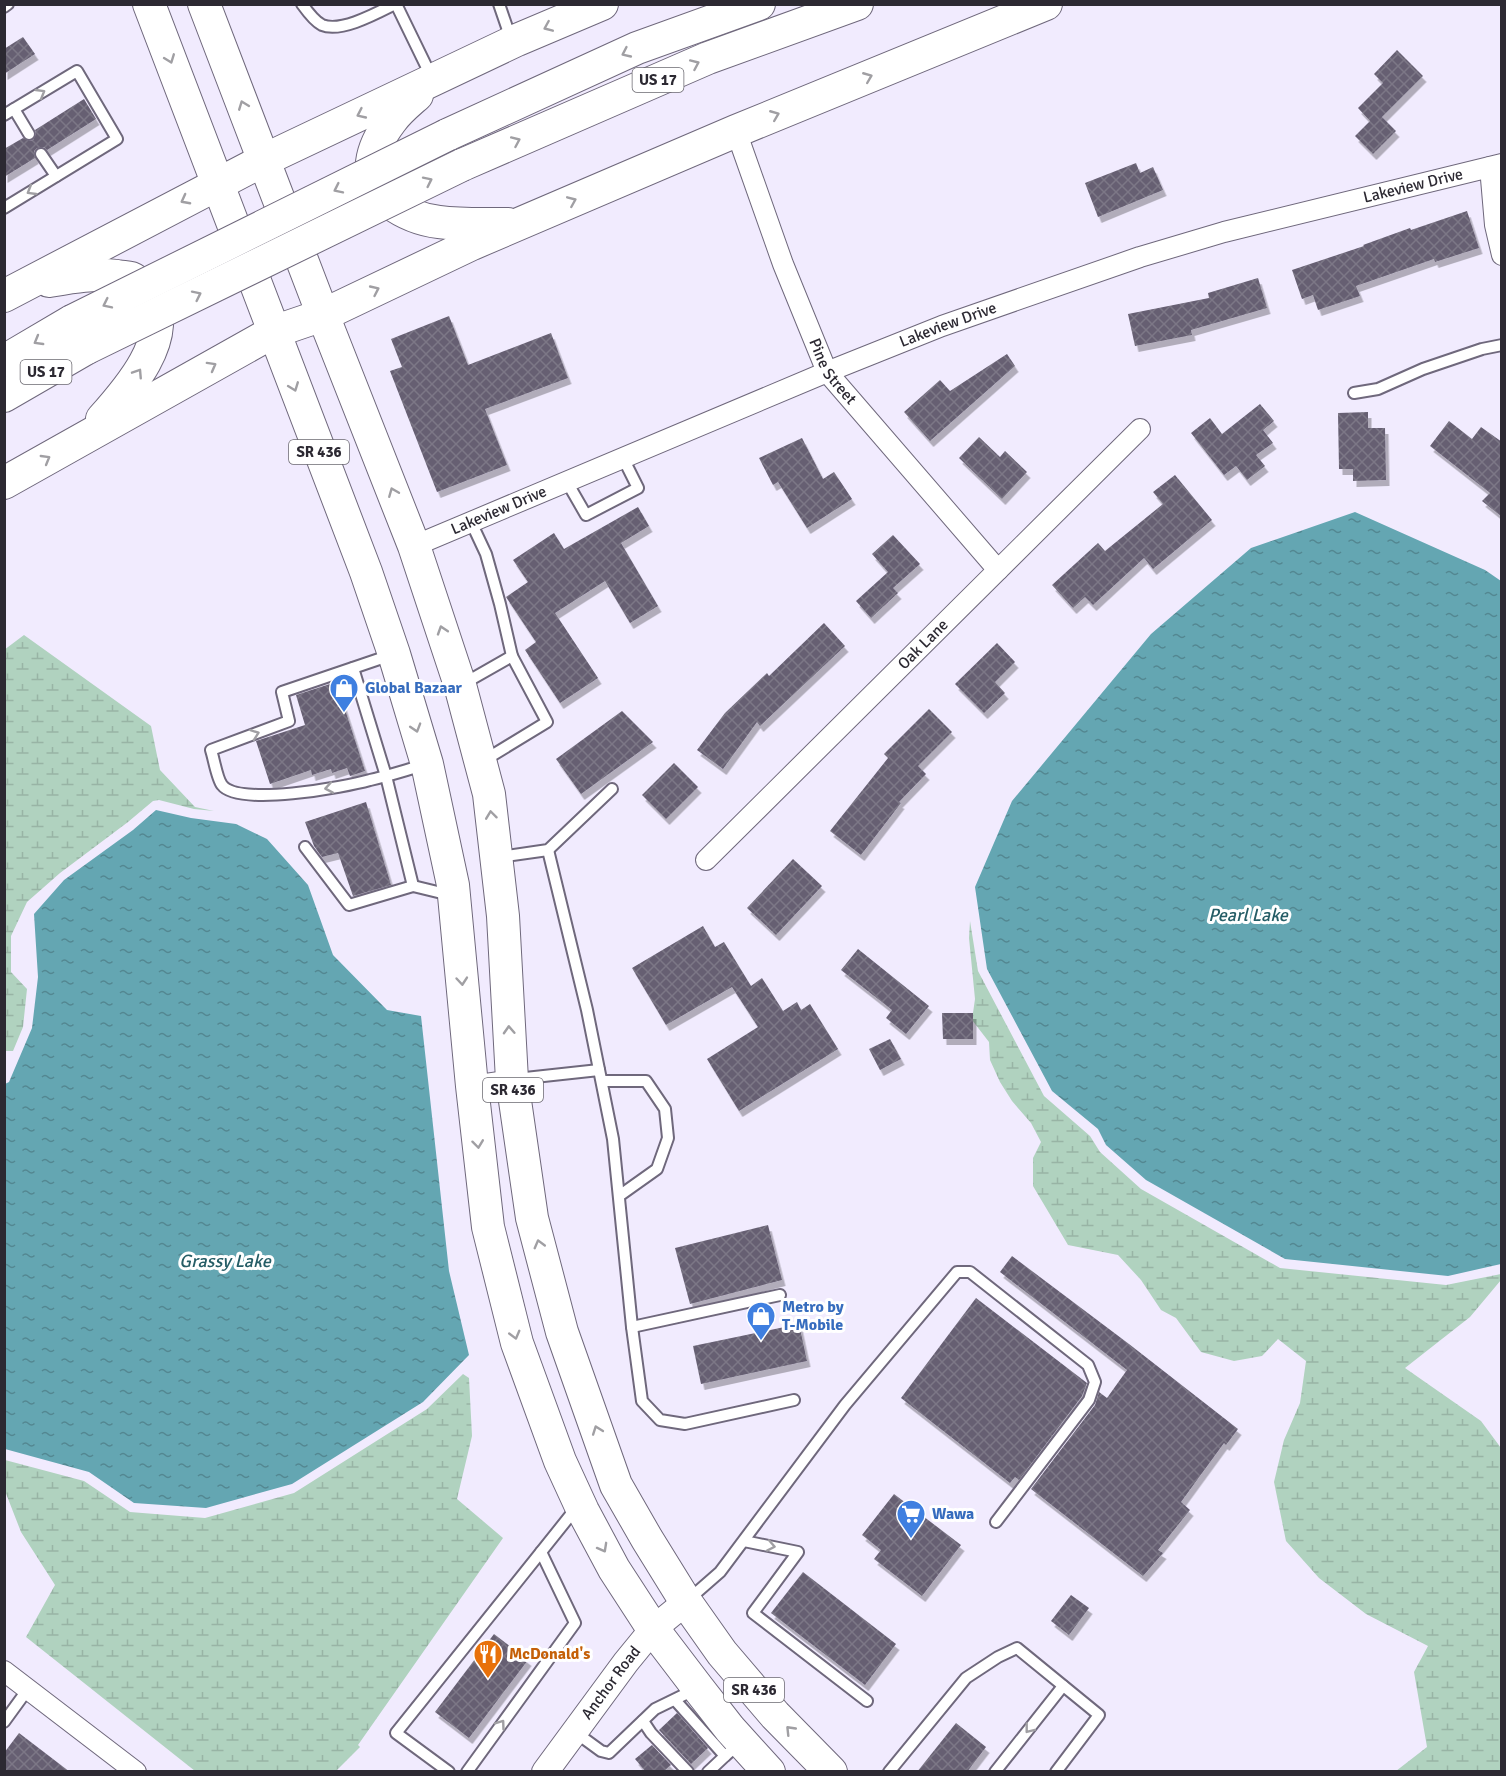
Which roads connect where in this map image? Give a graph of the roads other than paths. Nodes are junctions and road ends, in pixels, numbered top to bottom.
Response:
1 (149, 4) edge
2 (204, 4) edge
3 (302, 4) edge
4 (396, 4) edge
5 (499, 4) edge
6 (759, 4) edge
7 (857, 4) edge
8 (1046, 4) edge
9 (585, 8) edge
10 (512, 42) junction
11 (433, 80) junction
12 (9, 112) edge
13 (736, 131) junction
14 (29, 134) dead end
15 (41, 154) dead end
16 (264, 160) junction
17 (1496, 166) edge
18 (56, 176) junction
19 (218, 183) junction
20 (4, 208) edge
21 (519, 224) junction
22 (1502, 255) edge
23 (12, 292) edge
24 (322, 315) junction
25 (273, 332) junction
26 (1502, 345) edge
27 (4, 361) edge
28 (827, 372) junction
29 (1354, 393) dead end
30 (4, 396) edge
31 (1140, 429) dead end
32 (88, 435) junction
33 (623, 458) junction
34 (567, 482) junction
35 (4, 483) edge
36 (471, 522) junction
37 (414, 546) junction
38 (998, 570) junction
39 (394, 654) junction
40 (512, 656) junction
41 (353, 668) junction
42 (460, 685) junction
43 (480, 763) junction
44 (427, 765) junction
45 (386, 776) junction
46 (612, 789) dead end
47 (305, 847) dead end
48 (548, 850) junction
49 (496, 858) junction
50 (706, 860) dead end
51 (412, 886) junction
52 (454, 895) junction
53 (600, 1076) junction
54 (512, 1080) junction
55 (472, 1086) junction
56 (619, 1196) junction
57 (780, 1295) dead end
58 (632, 1327) junction
59 (794, 1400) dead end
60 (580, 1504) junction
61 (996, 1522) dead end
62 (744, 1541) junction
63 (541, 1551) junction
64 (686, 1602) junction
65 (653, 1629) junction
66 (4, 1671) edge
67 (1063, 1686) junction
68 (28, 1689) junction
69 (687, 1694) junction
70 (867, 1701) dead end
71 (643, 1721) junction
72 (4, 1722) edge
73 (575, 1732) junction
74 (733, 1749) junction
75 (136, 1772) edge
76 (448, 1772) edge
77 (467, 1772) edge
78 (545, 1772) edge
79 (688, 1772) edge
80 (708, 1772) edge
81 (769, 1772) edge
82 (831, 1772) edge
83 (889, 1772) edge
84 (995, 1772) edge
85 (1056, 1772) edge

1 -> 19 main road, SR 436
16 -> 2 main road, SR 436
3 - 4 lane
4 - 11 lane
5 - 10 lane
6 -> 27 main road, US 17, bridge
30 -> 7 main road, US 17, bridge
13 -> 8 main road
9 -> 10 main road
10 - 11 main road
11 -> 16 main road
11 - 21 main road
12 - 14 lane
12 -> 18 lane
21 -> 13 main road
13 - 28 street, Pine Street
15 - 18 lane
16 - 19 main road
16 - 24 main road, SR 436
17 - 22 street
17 - 28 street, Lakeview Drive
18 -> 20 lane
19 -> 23 main road
19 - 25 main road, SR 436
24 -> 21 main road
32 -> 23 main road
24 - 25 main road
37 -> 24 main road, SR 436
32 -> 25 main road
25 -> 39 main road, SR 436
26 - 29 lane
28 - 33 street, Lakeview Drive
28 - 38 street, Pine Street
31 - 38 street, Oak Lane
35 -> 32 main road
33 - 34 street, Lakeview Drive
33 - 34 lane
34 - 36 street, Lakeview Drive
36 - 37 street, Lakeview Drive
36 - 40 lane
42 -> 37 main road, SR 436
38 - 50 street, Oak Lane
39 - 41 lane
39 -> 44 main road, SR 436
40 - 42 lane
40 - 43 lane
41 - 45 lane
45 -> 41 lane
42 - 43 main road, SR 436
49 -> 43 main road, SR 436
44 - 45 lane
44 - 52 main road, SR 436
45 - 51 lane
46 - 48 lane
47 - 51 lane
48 - 49 lane
48 - 53 lane
54 -> 49 main road, SR 436
51 - 52 lane
52 -> 55 main road, SR 436
53 - 54 lane
53 - 56 lane
53 - 56 lane
54 - 55 street
64 -> 54 main road, SR 436
55 -> 60 main road, SR 436
56 - 58 lane
57 - 58 lane
58 - 59 lane
60 - 63 lane
60 -> 65 main road, SR 436
61 - 62 lane
62 - 64 lane
62 -> 70 lane
63 - 76 lane
77 -> 63 lane
64 - 65 street, Anchor Road
82 -> 64 main road, SR 436
65 - 69 main road, SR 436
65 - 73 street, Anchor Road
66 - 68 street
67 - 83 lane
67 -> 84 lane
67 - 85 lane
68 - 72 lane
68 - 75 street
69 - 71 lane
69 - 74 main road, SR 436
69 - 74 lane
71 - 73 lane
71 - 79 lane
73 - 78 street, Anchor Road
74 - 80 lane
74 - 81 main road, SR 436

